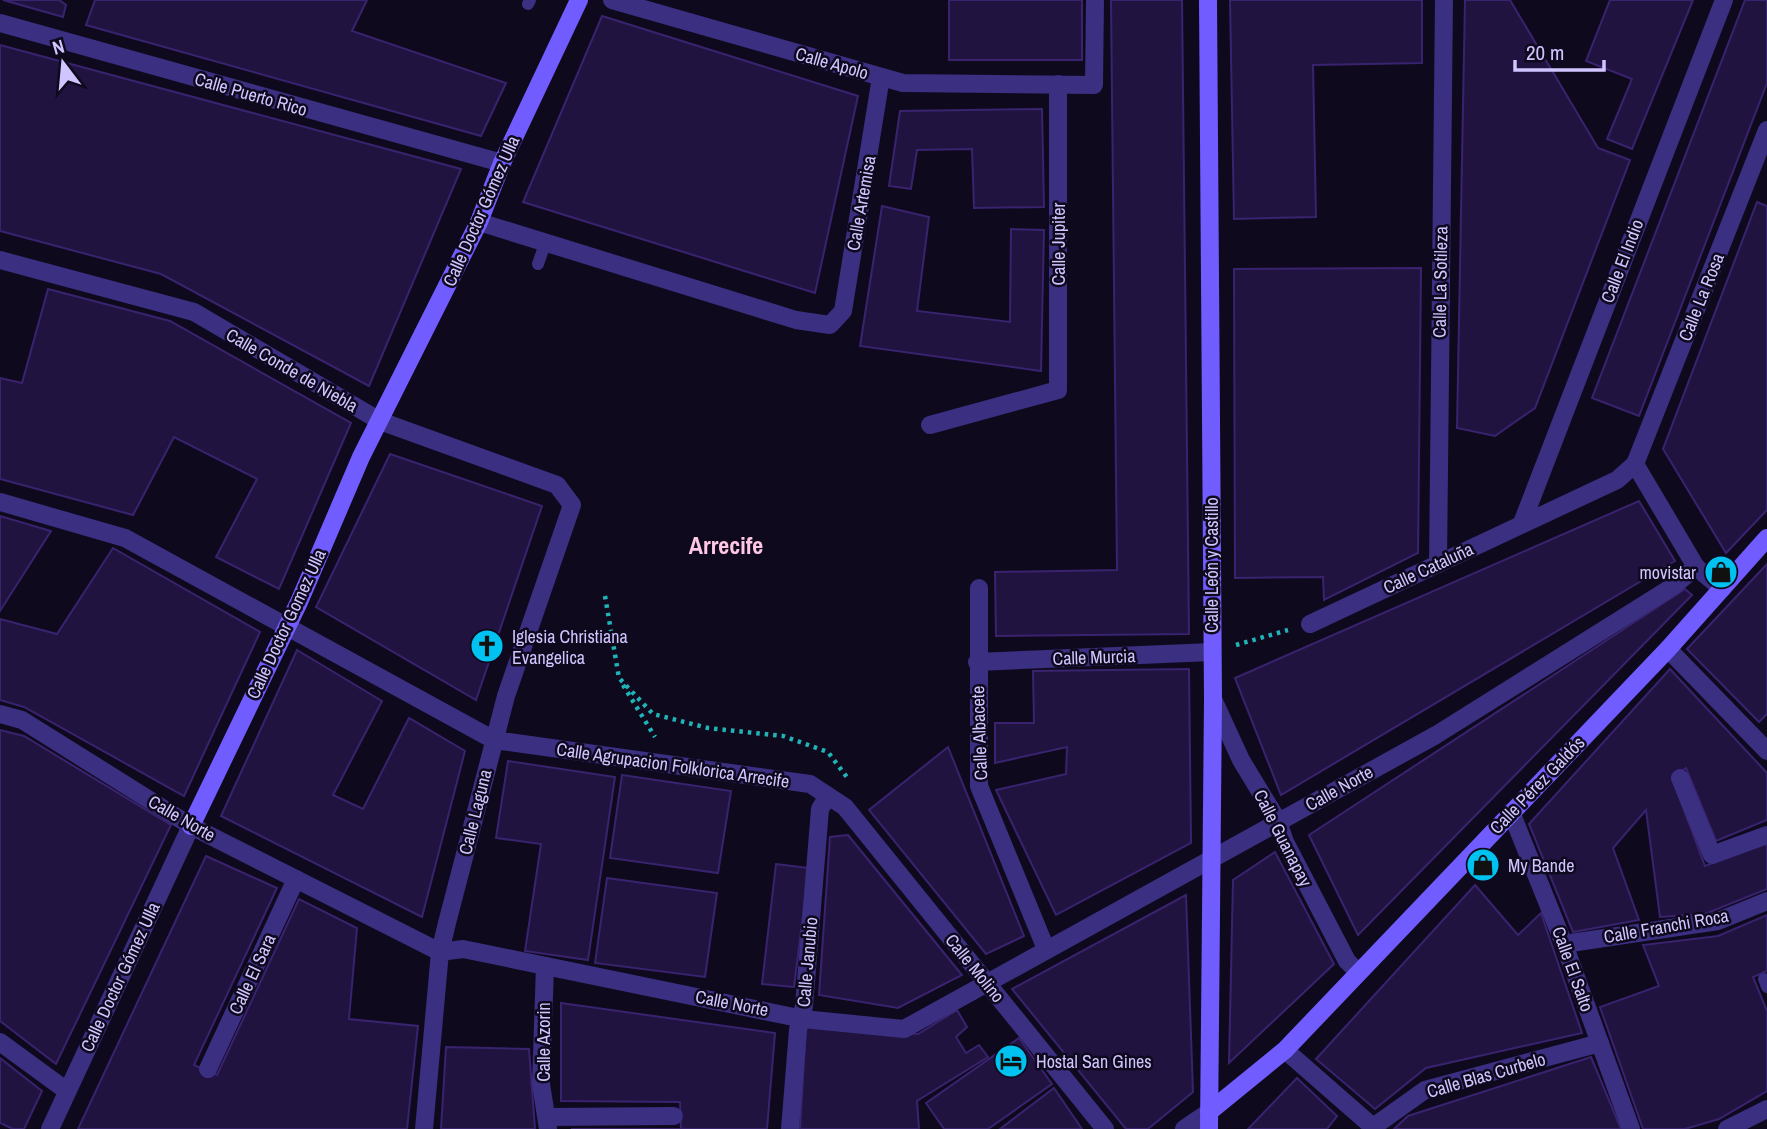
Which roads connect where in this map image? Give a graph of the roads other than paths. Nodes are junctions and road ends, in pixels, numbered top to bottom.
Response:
1 (579, 0) edge
2 (612, 0) edge
3 (1096, 0) edge
4 (1208, 0) edge
5 (1444, 0) edge
6 (1724, 0) edge
7 (0, 23) edge
8 (881, 77) junction
9 (1058, 84) junction
10 (1767, 130) edge
11 (502, 163) junction
12 (479, 222) junction
13 (546, 241) junction
14 (0, 260) edge
15 (538, 264) dead end
16 (380, 421) junction
17 (930, 425) dead end
18 (1635, 464) junction
19 (0, 502) edge
20 (572, 505) joint
21 (1522, 523) junction
22 (1767, 538) edge
23 (1438, 564) junction
24 (1696, 567) junction
25 (979, 588) dead end
26 (1722, 589) junction
27 (1310, 624) road end
28 (286, 628) junction
29 (1668, 649) junction
30 (1212, 652) junction
31 (977, 662) junction
32 (1213, 699) junction
33 (0, 714) edge
34 (494, 740) junction
35 (1767, 751) edge
36 (1680, 778) dead end
37 (836, 801) junction
38 (1511, 812) junction
39 (1278, 821) junction
40 (191, 826) junction
41 (1767, 835) edge
42 (1210, 861) junction
43 (296, 879) junction
44 (1767, 901) edge
45 (1564, 944) junction
46 (1046, 949) junction
47 (440, 951) junction
48 (545, 966) junction
49 (1358, 972) junction
50 (987, 983) junction
51 (803, 1019) junction
52 (0, 1042) edge
53 (1600, 1043) junction
54 (1284, 1050) junction
55 (208, 1069) dead end
56 (67, 1091) junction
57 (1767, 1109) edge
58 (674, 1116) dead end
59 (1209, 1120) edge
60 (547, 1123) edge
61 (1373, 1127) edge
62 (50, 1129) edge
63 (424, 1129) edge
64 (790, 1129) edge
65 (1105, 1129) edge
66 (1184, 1129) edge
67 (1631, 1129) edge
68 (1727, 1129) edge

1 - 11 street, Calle Doctor Gómez Ulla
2 - 8 street, Calle Apolo
3 - 9 street
4 - 30 street, Calle León y Castillo
5 - 23 street, Calle La Sotileza
6 - 21 street, Calle El Indio
7 - 11 street, Calle Puerto Rico
8 - 9 street, Calle Apolo
8 - 13 street, Calle Artemisa
9 - 17 street, Calle Jupiter
10 - 18 street, Calle La Rosa
11 - 12 street, Calle Doctor Gómez Ulla
12 - 13 street
12 - 16 street, Calle Doctor Gómez Ulla
13 - 15 lane
14 - 16 street, Calle Conde de Niebla
16 - 20 street, Calle Conde de Niebla
16 - 28 street, Calle Doctor Gomez Ulla
18 - 21 street, Calle Cataluña
18 - 24 street
19 - 28 street
20 - 34 street, Calle Laguna
21 - 23 street, Calle Cataluña
22 - 26 street, Calle Pérez Galdós
23 - 27 street, Calle Cataluña
24 - 26 street
24 - 39 street, Calle Norte
25 - 31 street, Calle Albacete
26 - 29 street, Calle Pérez Galdós
28 - 34 street
28 - 40 street, Calle Doctor Gomez Ulla
29 - 35 street
29 - 38 street, Calle Pérez Galdós
30 - 31 street, Calle Murcia
30 - 32 street, Calle León y Castillo
31 - 46 street, Calle Albacete
32 - 39 street, Calle Guanapay
32 - 42 street, Calle León y Castillo
33 - 40 street, Calle Norte
34 - 37 street, Calle Agrupacion Folklorica Arrecife
34 - 47 street, Calle Laguna
36 - 41 street
37 - 50 street, Calle Molino
37 - 51 street, Calle Janubio
38 - 45 street, Calle El Salto
38 - 49 street, Calle Pérez Galdós
39 - 42 street, Calle Norte
39 - 49 street, Calle Guanapay
40 - 43 street, Calle Norte
40 - 56 street, Calle Doctor Gómez Ulla
42 - 46 street, Calle Norte
42 - 59 street, Calle León y Castillo
43 - 47 street, Calle Norte
43 - 55 street, Calle El Sara
44 - 45 street, Calle Franchi Roca
45 - 53 street, Calle El Salto
46 - 50 street, Calle Norte
47 - 48 street, Calle Norte
47 - 63 street, Calle Laguna
48 - 51 street, Calle Norte
48 - 60 street, Calle Azorin
49 - 54 street, Calle Pérez Galdós
50 - 51 street, Calle Norte
50 - 65 street, Calle Molino
51 - 64 street, Calle Janubio
52 - 56 street
53 - 61 street, Calle Blas Curbelo
53 - 67 street, Calle El Salto
54 - 59 street, Calle Pérez Galdós
54 - 61 street, Calle Blas Curbelo
56 - 62 street, Calle Doctor Gómez Ulla
57 - 68 street
58 - 60 street, Calle Azorin
59 - 66 street

